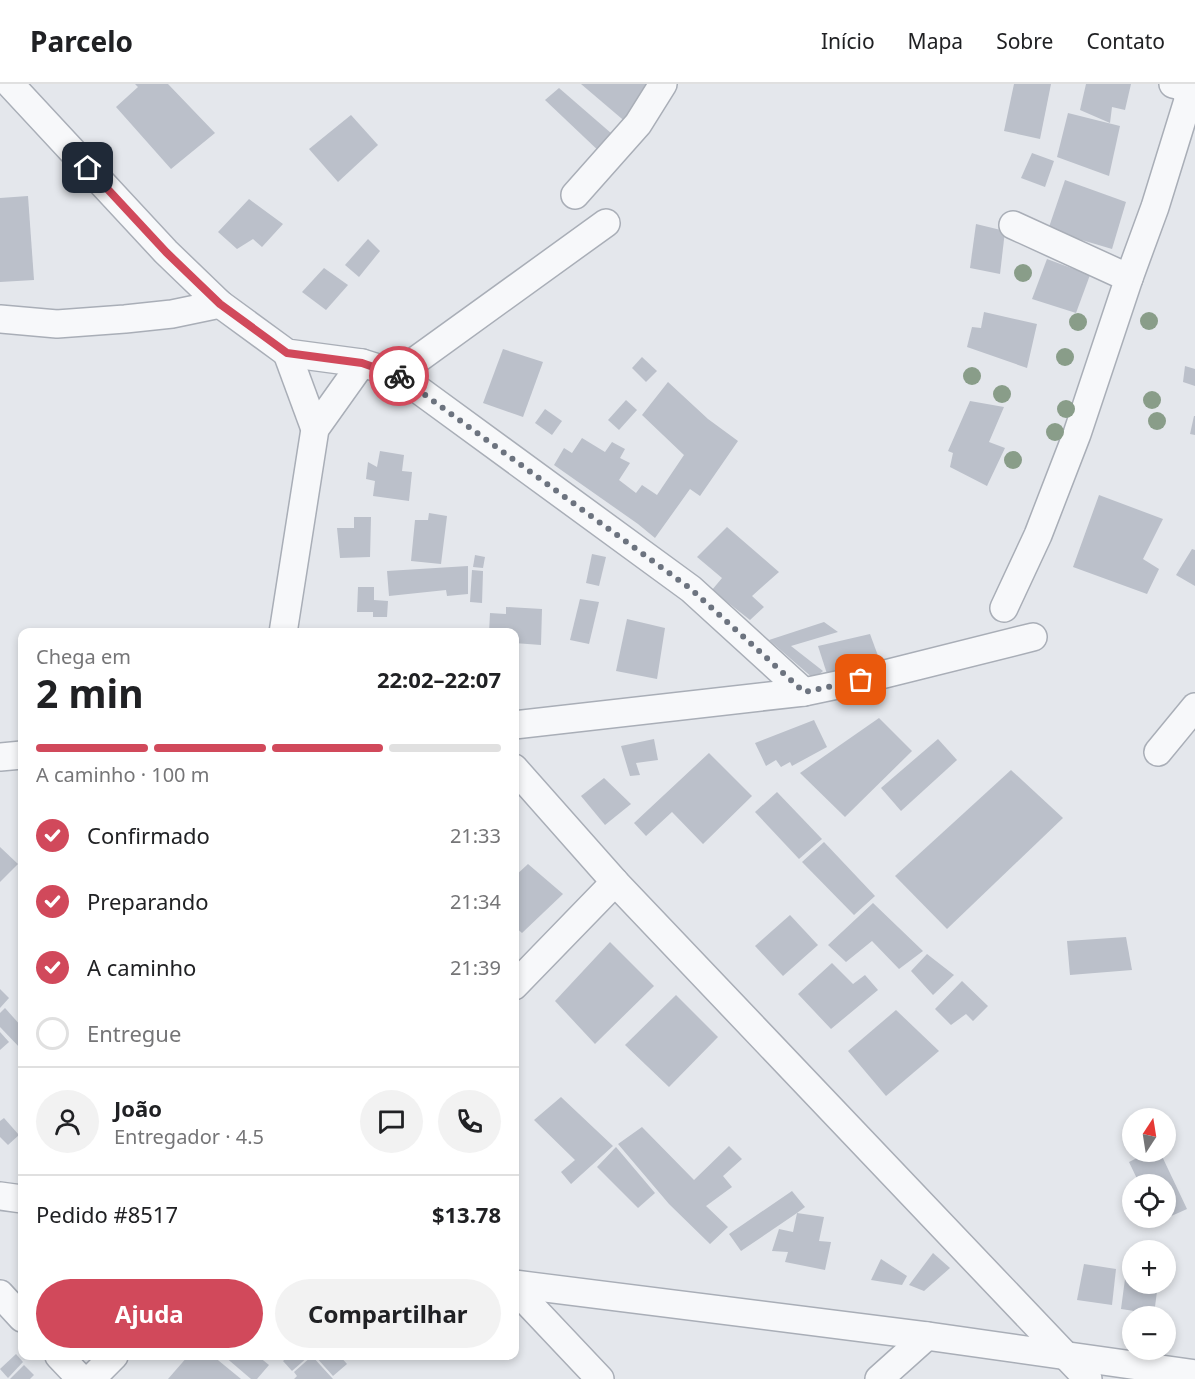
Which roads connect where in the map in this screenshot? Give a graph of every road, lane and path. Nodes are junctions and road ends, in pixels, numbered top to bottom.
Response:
1 (10, 84) edge
2 (663, 84) edge
3 (1173, 84) edge
4 (575, 195) dead end
5 (606, 223) dead end
6 (1013, 225) dead end
7 (1129, 278) junction
8 (220, 304) junction
9 (0, 319) edge
10 (287, 353) junction
11 (362, 363) junction
12 (397, 374) junction
13 (315, 429) junction
14 (1004, 608) dead end
15 (284, 628) edge
16 (1033, 637) dead end
17 (804, 692) junction
18 (1195, 707) edge
19 (519, 724) edge
20 (1158, 752) dead end
21 (519, 774) edge
22 (615, 882) junction
23 (519, 981) edge
24 (0, 1196) edge
25 (18, 1198) edge
26 (519, 1287) edge
27 (519, 1291) edge
28 (0, 1294) edge
29 (18, 1314) edge
30 (927, 1336) junction
31 (1063, 1354) junction
32 (63, 1360) edge
33 (110, 1360) edge
34 (1195, 1374) edge
35 (81, 1379) edge
36 (91, 1379) edge
37 (600, 1379) edge
38 (879, 1379) edge
39 (1088, 1379) edge

1 - 8 street
2 - 4 street
3 - 7 street
5 - 12 street
6 - 7 street
7 - 14 street
8 - 9 street
8 - 10 street
10 - 11 street
10 - 13 street
11 - 12 street
11 - 13 street
12 - 17 street
13 - 15 street
16 - 17 street
17 - 19 street
18 - 20 street
21 - 22 street
22 - 23 street
22 - 31 street
24 - 25 street
26 - 30 street
27 - 37 street
28 - 29 street
30 - 31 street
30 - 38 street
31 - 34 street
31 - 39 street
32 - 35 street
33 - 36 street

